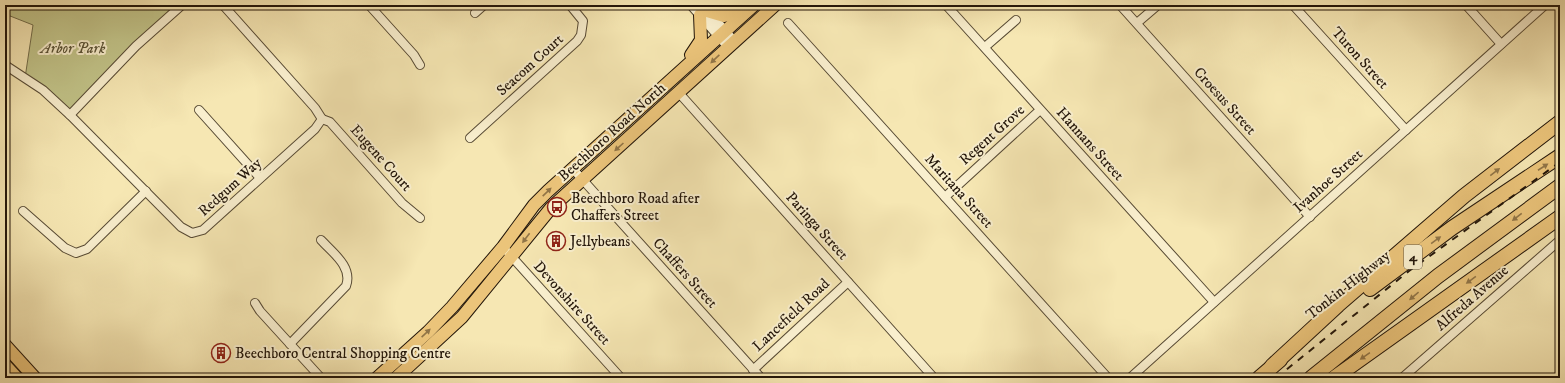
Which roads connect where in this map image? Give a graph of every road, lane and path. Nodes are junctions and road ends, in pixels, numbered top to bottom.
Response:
1 (182, 5) edge
2 (223, 5) edge
3 (368, 5) edge
4 (484, 5) edge
5 (570, 5) edge
6 (692, 5) edge
7 (775, 5) edge
8 (946, 5) edge
9 (1120, 5) edge
10 (1158, 5) edge
11 (1293, 5) edge
12 (1466, 5) edge
13 (1545, 5) edge
14 (751, 8) edge
15 (702, 10) edge
16 (475, 13) dead end
17 (1016, 20) dead end
18 (788, 23) dead end
19 (1137, 23) junction
20 (722, 33) junction
21 (732, 44) junction
22 (1502, 44) junction
23 (984, 47) junction
24 (5, 65) edge
25 (420, 65) dead end
26 (680, 71) junction
27 (679, 93) junction
28 (199, 110) dead end
29 (1040, 110) junction
30 (70, 115) junction
31 (322, 119) junction
32 (1560, 122) edge
33 (1406, 130) junction
34 (470, 138) dead end
35 (1560, 156) edge
36 (573, 169) junction
37 (260, 178) junction
38 (582, 179) junction
39 (1560, 186) edge
40 (146, 192) junction
41 (945, 197) junction
42 (23, 211) dead end
43 (1310, 216) junction
44 (1560, 217) edge
45 (420, 218) dead end
46 (321, 240) dead end
47 (1560, 240) edge
48 (503, 247) junction
49 (512, 257) junction
50 (848, 282) junction
51 (1214, 302) junction
52 (255, 303) dead end
53 (290, 344) junction
54 (5, 345) edge
55 (5, 365) edge
56 (1272, 366) junction
57 (753, 370) junction
58 (17, 378) edge
59 (35, 378) edge
60 (321, 378) edge
61 (377, 378) edge
62 (396, 378) edge
63 (621, 378) edge
64 (761, 378) edge
65 (934, 378) edge
66 (1108, 378) edge
67 (1130, 378) edge
68 (1259, 378) edge
69 (1311, 378) edge
70 (1334, 378) edge
71 (1402, 378) edge

1 - 30 street
2 - 31 street
3 - 25 street
4 - 16 street
5 - 34 street, Seacom Court
6 - 15 street
7 - 21 main road, Beechboro Road North
8 - 23 street, Hannans Street
9 - 19 street, Croesus Street
10 - 19 street
11 - 33 street, Turon Street
12 - 22 street
13 - 22 street, Ivanhoe Street
14 - 15 main road
14 - 20 main road, Beechboro Road North
15 - 20 street
15 - 26 main road
17 - 23 street
18 - 41 street, Maritana Street
19 - 43 street, Croesus Street
20 - 21 street
20 - 26 main road, Beechboro Road North
21 -> 27 main road, Beechboro Road North
22 - 33 street, Ivanhoe Street
23 - 29 street, Hannans Street
24 - 30 street, Redgum Way
26 - 36 main road, Beechboro Road North
27 -> 38 main road, Beechboro Road North
27 - 50 street, Paringa Street
28 - 37 street
29 - 41 street, Regent Grove
29 - 51 street, Hannans Street
30 - 40 street, Redgum Way
31 - 37 street, Redgum Way
31 - 45 street, Eugene Court
56 -> 32 highway
33 - 43 street, Ivanhoe Street
56 -> 35 highway, Tonkin Highway / 4
36 - 38 street, Chaffers Street
48 -> 36 main road, Beechboro Road North
37 - 40 street, Redgum Way
38 -> 49 main road, Beechboro Road North
38 - 57 street, Chaffers Street
39 -> 69 highway, 4
40 - 42 street
41 - 66 street, Maritana Street
43 - 51 street, Ivanhoe Street
44 -> 70 highway
46 - 53 street
47 - 71 street, Alfreda Avenue
48 - 49 street, Devonshire Street
61 -> 48 main road, Beechboro Road North
49 - 62 main road, Beechboro Road North
49 - 63 street, Devonshire Street
50 - 57 street, Lancefield Road
50 - 65 street, Paringa Street
51 - 67 street, Ivanhoe Street
52 - 53 street
53 - 60 street
54 - 59 main road
55 - 58 main road
56 - 68 highway, Tonkin Highway / 4
57 - 64 street, Chaffers Street

